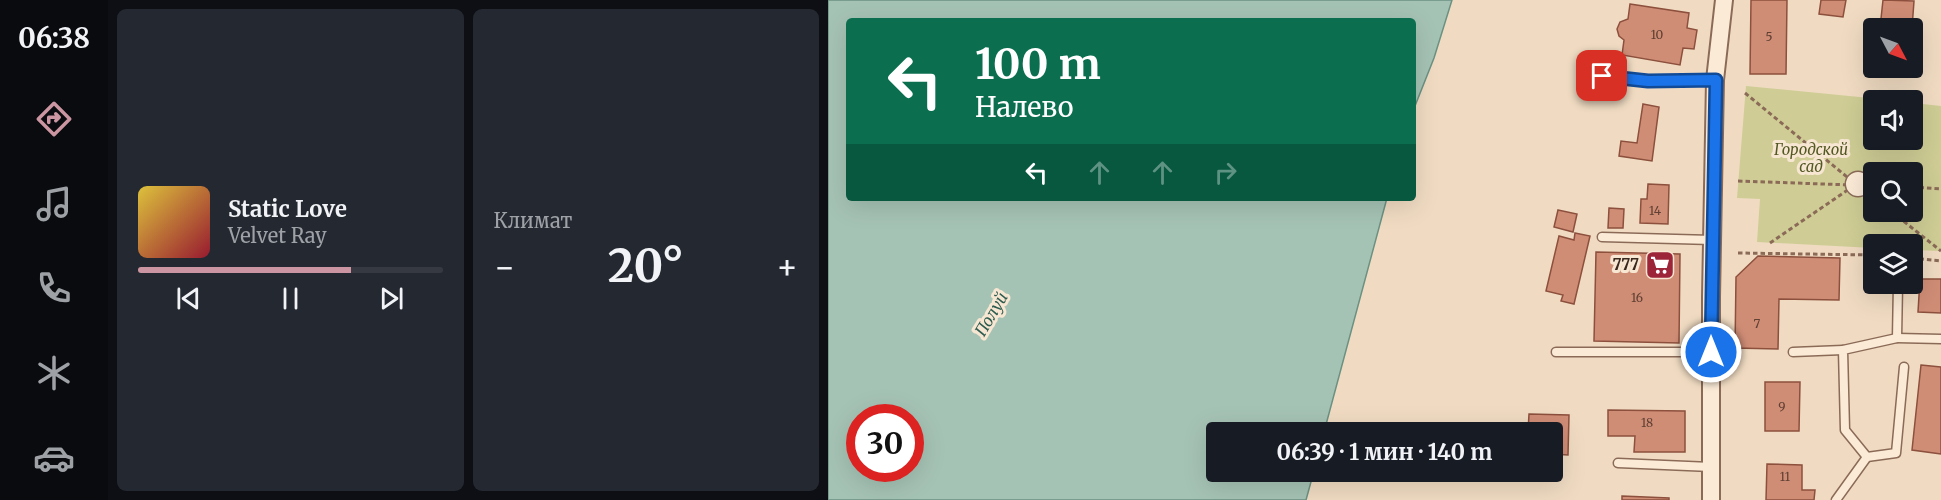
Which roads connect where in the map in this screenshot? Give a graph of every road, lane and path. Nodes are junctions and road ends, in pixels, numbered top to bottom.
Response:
1 (1724, 0) edge
2 (1602, 76) dead end
3 (1716, 80) junction
4 (1745, 93) dead end
5 (1738, 181) dead end
6 (1859, 185) edge
7 (1923, 188) edge
8 (1941, 189) edge
9 (1905, 222) edge
10 (1602, 237) dead end
11 (1712, 240) junction
12 (1770, 243) dead end
13 (1941, 251) edge
14 (1738, 253) dead end
15 (1863, 255) edge
16 (1923, 259) edge
17 (1941, 261) edge
18 (1898, 294) edge
19 (1897, 338) junction
20 (1941, 339) edge
21 (1844, 350) junction
22 (1556, 352) dead end
23 (1711, 352) junction
24 (1792, 352) dead end
25 (1904, 367) dead end
26 (1867, 458) junction
27 (1618, 463) dead end
28 (1711, 467) junction
29 (1711, 500) edge
30 (1836, 500) edge

1 - 3 street
2 - 3 lane
3 - 11 street
4 - 6 path
5 - 6 path
6 - 12 path
7 - 8 path
9 - 13 path
10 - 11 lane
11 - 23 street
14 - 15 path
16 - 17 path
18 - 19 lane
19 - 20 lane
19 - 21 lane
21 - 24 lane
21 - 26 lane
22 - 23 lane
23 - 28 street
25 - 26 lane
26 - 30 lane
27 - 28 lane
28 - 29 street

